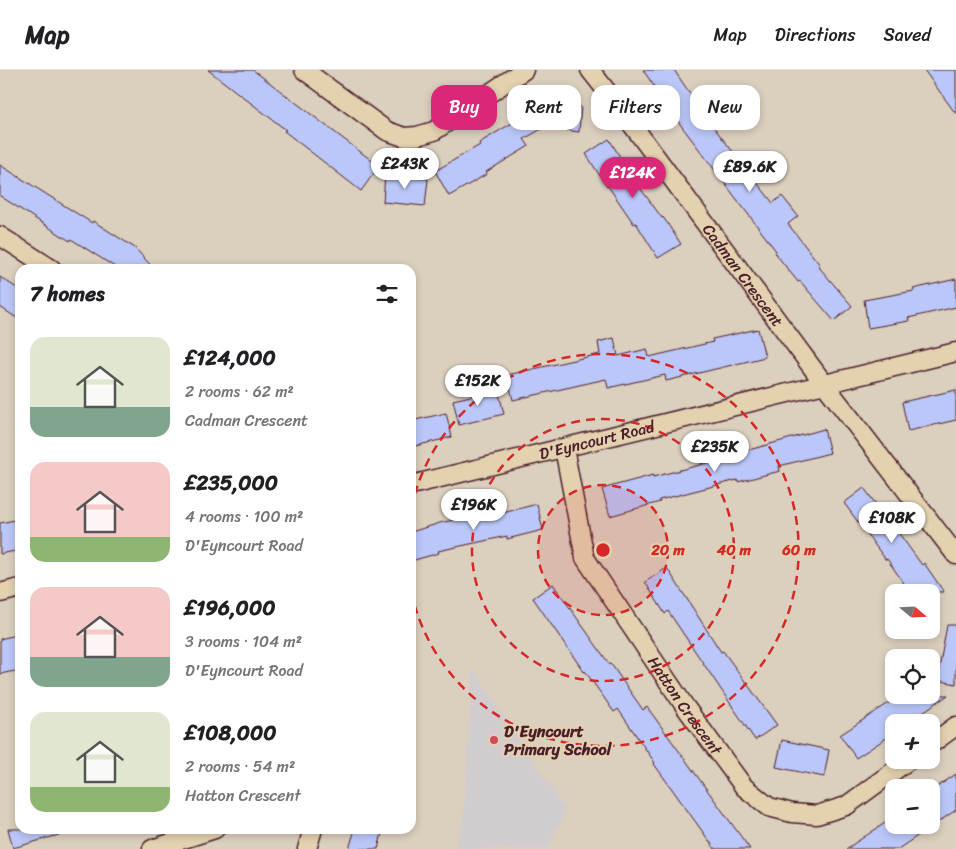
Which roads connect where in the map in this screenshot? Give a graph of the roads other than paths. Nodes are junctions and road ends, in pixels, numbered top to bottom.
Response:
1 (304, 70) edge
2 (524, 70) edge
3 (590, 70) edge
4 (0, 236) edge
5 (44, 264) edge
6 (956, 352) edge
7 (825, 385) junction
8 (564, 448) junction
9 (416, 484) edge
10 (956, 555) edge
11 (15, 590) edge
12 (0, 594) edge
13 (956, 726) edge
14 (940, 738) edge
15 (897, 769) edge
16 (199, 834) edge
17 (312, 834) edge
18 (152, 849) edge
19 (307, 849) edge

1 - 2 street
3 - 7 street, Cadman Crescent
4 - 5 street
6 - 7 street, D'Eyncourt Road
7 - 8 street, D'Eyncourt Road
7 - 10 street
8 - 9 street, D'Eyncourt Road
8 - 15 street, Hatton Crescent
11 - 12 street
13 - 14 street
16 - 18 street
17 - 19 street

